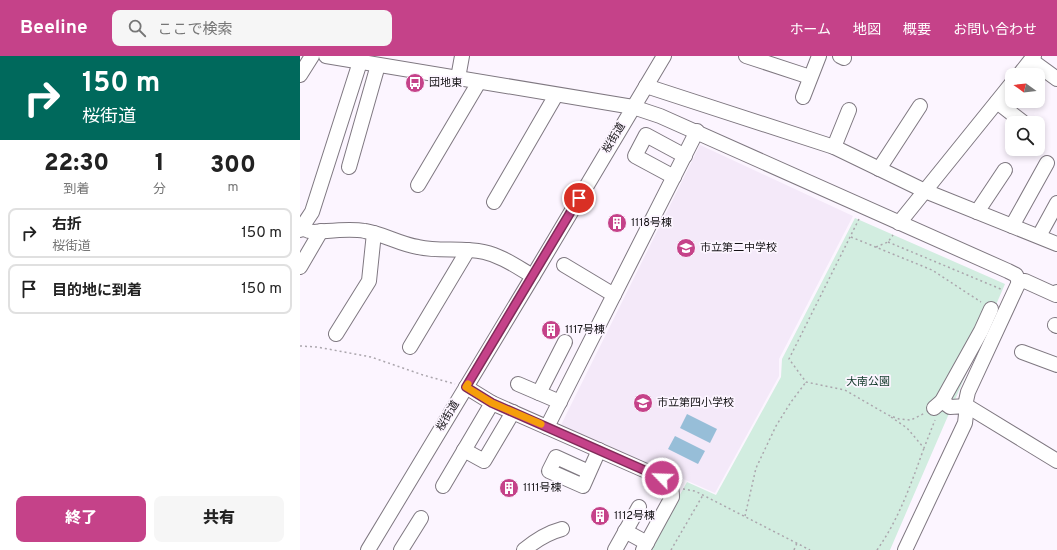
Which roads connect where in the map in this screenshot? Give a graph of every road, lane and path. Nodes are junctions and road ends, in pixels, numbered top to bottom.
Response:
1 (312, 56) edge
2 (326, 56) edge
3 (462, 56) edge
4 (664, 56) edge
5 (746, 56) edge
6 (819, 56) edge
7 (1028, 59) edge
8 (360, 62) junction
9 (378, 65) junction
10 (1023, 68) edge
11 (300, 75) edge
12 (810, 77) junction
13 (458, 78) junction
14 (1057, 79) edge
15 (478, 82) junction
16 (646, 86) junction
17 (1005, 92) edge
18 (556, 95) junction
19 (803, 97) dead end
20 (997, 102) junction
21 (920, 106) dead end
22 (632, 107) junction
23 (849, 110) dead end
24 (1015, 116) edge
25 (697, 131) junction
26 (834, 147) junction
27 (685, 156) junction
28 (1047, 163) dead end
29 (349, 167) dead end
30 (879, 169) junction
31 (1005, 170) dead end
32 (674, 177) junction
33 (418, 185) dead end
34 (925, 191) junction
35 (494, 202) dead end
36 (1057, 203) edge
37 (977, 212) junction
38 (859, 220) dead end
39 (1012, 226) junction
40 (896, 229) junction
41 (300, 230) edge
42 (321, 232) junction
43 (374, 233) junction
44 (1039, 236) junction
45 (851, 237) junction
46 (888, 242) junction
47 (1057, 244) edge
48 (876, 247) junction
49 (468, 250) junction
50 (564, 265) dead end
51 (300, 267) edge
52 (533, 276) junction
53 (1019, 282) junction
54 (1003, 290) dead end
55 (1057, 292) edge
56 (614, 295) junction
57 (992, 309) joint
58 (336, 334) dead end
59 (565, 342) dead end
60 (300, 346) edge
61 (410, 347) dead end
62 (1022, 352) dead end
63 (1057, 366) edge
64 (806, 382) junction
65 (518, 384) dead end
66 (466, 387) junction
67 (539, 393) junction
68 (560, 402) junction
69 (492, 403) junction
70 (938, 405) junction
71 (967, 406) junction
72 (513, 412) junction
73 (888, 415) junction
74 (547, 427) junction
75 (924, 448) junction
76 (464, 450) junction
77 (599, 450) junction
78 (1057, 461) edge
79 (589, 472) dead end
80 (443, 486) dead end
81 (683, 489) dead end
82 (703, 494) junction
83 (639, 507) dead end
84 (746, 516) junction
85 (421, 518) dead end
86 (562, 529) dead end
87 (625, 531) junction
88 (797, 543) junction
89 (645, 546) edge
90 (368, 550) edge
91 (401, 550) edge
92 (524, 550) edge
93 (615, 550) edge
94 (670, 550) edge
95 (794, 550) edge
96 (810, 550) edge
97 (877, 550) edge
98 (905, 550) edge

1 - 11 street
2 - 8 street
3 - 13 street
4 - 16 street, 桜街道
5 - 12 street
6 - 12 street
7 - 10 street
7 - 14 street
8 - 9 street
8 - 41 street
9 - 13 street
9 - 29 street
12 - 19 street
13 - 15 street
15 - 18 street
15 - 33 street
16 - 22 street, 桜街道
16 - 26 street
17 - 20 street
18 - 22 street
18 - 35 street
20 - 24 street
20 - 34 street
21 - 30 street
22 - 25 street
22 - 52 street, 桜街道
23 - 26 street
25 - 27 street
25 - 40 street
26 - 30 street
27 - 32 street
27 - 32 street
28 - 39 street
30 - 34 street
31 - 37 street
32 - 56 street
34 - 37 street
34 - 40 street
36 - 44 street
37 - 39 street
38 - 45 path
39 - 44 street
40 - 46 path
40 - 53 street
41 - 42 street
42 - 43 street
42 - 51 street
43 - 49 street
43 - 58 street
44 - 47 street
45 - 48 path
45 - 64 path
46 - 48 path
46 - 54 path
48 - 57 path
49 - 52 street
49 - 61 street
50 - 56 street
52 - 66 street, 桜街道
53 - 55 street
53 - 71 street
56 - 68 street
57 - 70 street
59 - 67 street
60 - 66 path
62 - 63 street
64 - 73 path
64 - 84 path
65 - 67 street
66 - 69 street
66 - 90 street, 桜街道
67 - 68 street
68 - 74 street
69 - 72 street
69 - 76 street
70 - 71 street
70 - 73 path
70 - 75 path
71 - 78 street
71 - 98 street
72 - 74 street
72 - 76 street
73 - 75 path
74 - 77 street
75 - 97 path
76 - 80 street
77 - 79 street
77 - 89 street
81 - 82 path
82 - 84 path
82 - 94 path
83 - 87 street
84 - 88 path
85 - 91 street
86 - 92 street
87 - 89 street
87 - 93 street
88 - 95 path
88 - 96 path

